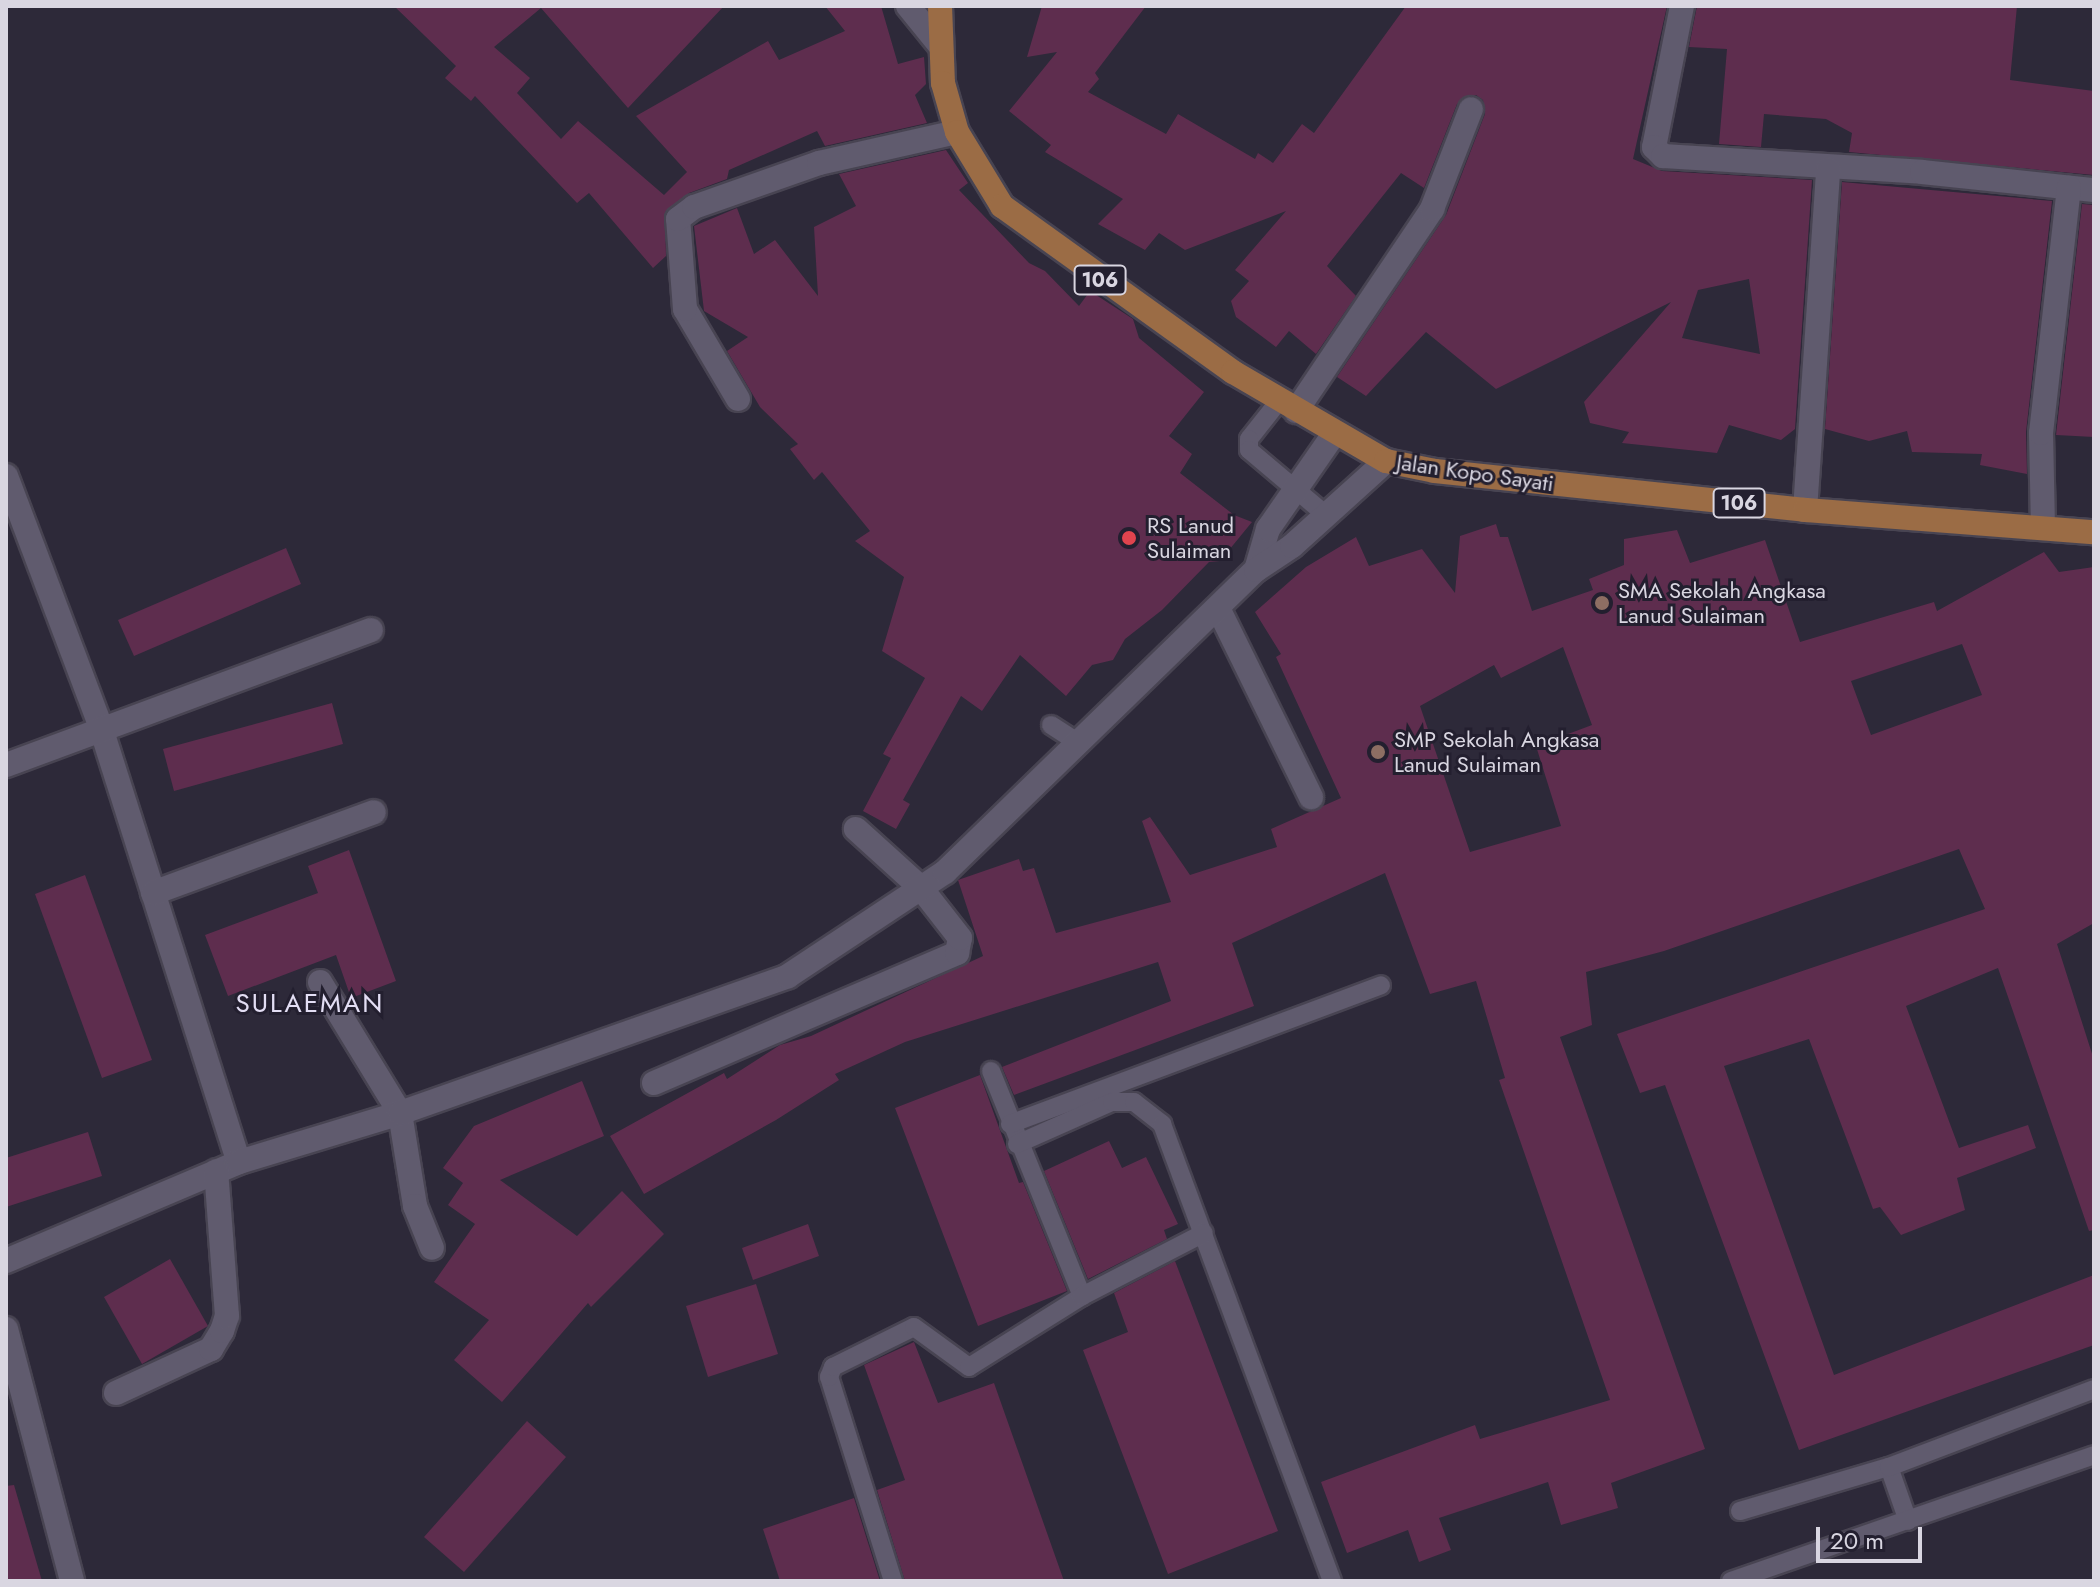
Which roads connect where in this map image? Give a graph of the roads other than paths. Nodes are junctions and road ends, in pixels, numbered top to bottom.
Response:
1 (908, 6) edge
2 (940, 6) edge
3 (1682, 6) edge
4 (938, 43) junction
5 (1471, 109) dead end
6 (957, 132) junction
7 (1828, 170) junction
8 (2069, 188) junction
9 (2094, 190) edge
10 (738, 399) dead end
11 (1288, 406) junction
12 (1334, 434) junction
13 (1386, 461) junction
14 (6, 476) edge
15 (1294, 490) junction
16 (1805, 510) junction
17 (1326, 515) junction
18 (2043, 528) junction
19 (2094, 532) edge
20 (1256, 570) junction
21 (1218, 608) junction
22 (371, 630) dead end
23 (1051, 725) dead end
24 (101, 728) junction
25 (1079, 743) junction
26 (6, 765) edge
27 (1311, 797) dead end
28 (374, 812) dead end
29 (856, 829) dead end
30 (921, 888) junction
31 (153, 893) junction
32 (320, 982) dead end
33 (1381, 985) dead end
34 (991, 1071) dead end
35 (654, 1083) dead end
36 (400, 1113) junction
37 (1010, 1124) junction
38 (1017, 1144) junction
39 (239, 1162) junction
40 (216, 1171) junction
41 (1204, 1233) junction
42 (432, 1248) dead end
43 (6, 1261) edge
44 (1082, 1296) junction
45 (6, 1329) edge
46 (2094, 1389) edge
47 (116, 1393) dead end
48 (2094, 1455) edge
49 (1889, 1467) junction
50 (1740, 1511) dead end
51 (1908, 1521) junction
52 (72, 1581) edge
53 (893, 1581) edge
54 (1332, 1581) edge
55 (1731, 1581) edge

1 - 4 street
2 - 4 main road, Jalan Kopo Sayati / 106
3 - 7 street
4 - 6 main road, Jalan Kopo Sayati / 106
5 - 11 street
6 - 10 street
6 - 11 main road, Jalan Kopo Sayati / 106
7 - 8 street
7 - 16 street
8 - 9 street
8 - 18 street
11 - 12 main road, Jalan Kopo Sayati / 106
11 - 15 lane
12 - 13 main road, Jalan Kopo Sayati / 106
12 - 15 street
13 - 16 main road, Jalan Kopo Sayati / 106
13 - 17 street
14 - 24 street
15 - 17 lane
15 - 20 street
16 - 18 main road, Jalan Kopo Sayati / 106
17 - 20 street
18 - 19 main road, Jalan Kopo Sayati / 106
20 - 21 street
21 - 25 street
21 - 27 street
22 - 24 street
23 - 25 lane
24 - 26 street
24 - 31 street
25 - 30 street
28 - 31 street
29 - 30 street
30 - 35 street
30 - 36 street
31 - 39 street
32 - 36 street
33 - 37 lane
34 - 37 lane
36 - 39 street
36 - 42 street
37 - 38 lane
38 - 41 lane
38 - 44 lane
39 - 40 street
40 - 43 street
40 - 47 street
41 - 44 lane
41 - 54 lane
44 - 53 lane
45 - 52 street
46 - 49 lane
48 - 51 lane
49 - 50 lane
49 - 51 lane
51 - 55 lane

